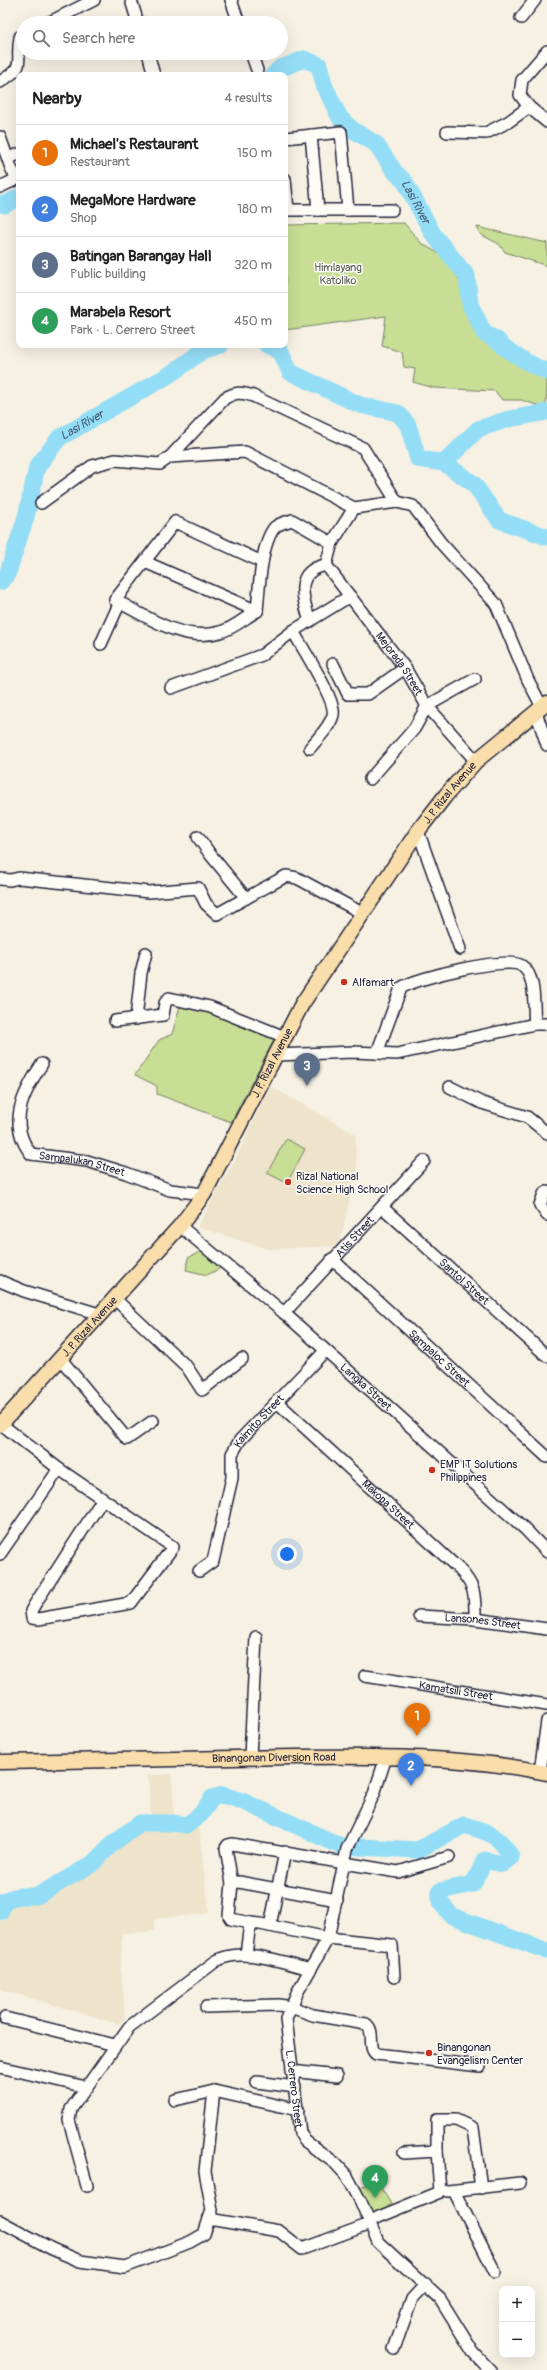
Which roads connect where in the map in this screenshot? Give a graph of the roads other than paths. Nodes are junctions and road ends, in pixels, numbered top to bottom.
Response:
1 (94, 0) edge
2 (131, 0) edge
3 (231, 0) edge
4 (535, 0) edge
5 (62, 16) edge
6 (136, 16) edge
7 (237, 16) edge
8 (521, 18) dead end
9 (546, 55) edge
10 (19, 60) edge
11 (150, 60) edge
12 (253, 60) edge
13 (257, 70) dead end
14 (153, 72) edge
15 (0, 82) edge
16 (529, 107) junction
17 (547, 122) edge
18 (446, 132) dead end
19 (311, 135) junction
20 (0, 137) edge
21 (288, 138) edge
22 (16, 155) edge
23 (8, 158) junction
24 (16, 177) edge
25 (16, 179) edge
26 (0, 187) edge
27 (288, 210) edge
28 (318, 210) junction
29 (348, 210) junction
30 (392, 210) dead end
31 (170, 457) junction
32 (397, 502) junction
33 (41, 503) dead end
34 (354, 508) junction
35 (332, 543) junction
36 (144, 562) junction
37 (262, 562) junction
38 (326, 565) junction
39 (350, 596) junction
40 (120, 602) junction
41 (257, 611) junction
42 (310, 621) junction
43 (292, 631) junction
44 (101, 644) dead end
45 (333, 664) dead end
46 (405, 668) junction
47 (475, 679) dead end
48 (171, 688) dead end
49 (427, 706) junction
50 (542, 707) edge
51 (547, 745) edge
52 (310, 748) dead end
53 (476, 761) junction
54 (370, 779) dead end
55 (418, 831) junction
56 (198, 837) dead end
57 (0, 879) edge
58 (246, 898) junction
59 (362, 913) junction
60 (460, 949) dead end
61 (146, 953) dead end
62 (136, 1020) junction
63 (115, 1022) dead end
64 (535, 1024) junction
65 (547, 1024) edge
66 (285, 1038) junction
67 (377, 1053) junction
68 (276, 1055) junction
69 (42, 1064) dead end
70 (450, 1087) dead end
71 (547, 1133) edge
72 (424, 1161) dead end
73 (547, 1192) edge
74 (204, 1194) junction
75 (382, 1207) junction
76 (547, 1215) edge
77 (180, 1226) junction
78 (332, 1259) junction
79 (0, 1281) edge
80 (115, 1300) junction
81 (284, 1313) junction
82 (99, 1314) junction
83 (325, 1351) junction
84 (547, 1356) edge
85 (60, 1358) junction
86 (242, 1359) dead end
87 (277, 1402) junction
88 (153, 1421) dead end
89 (0, 1425) edge
90 (547, 1457) edge
91 (59, 1469) junction
92 (102, 1500) junction
93 (547, 1552) edge
94 (0, 1554) edge
95 (199, 1571) dead end
96 (419, 1616) dead end
97 (475, 1619) junction
98 (547, 1629) edge
99 (256, 1636) dead end
100 (365, 1676) dead end
101 (547, 1705) edge
102 (547, 1721) edge
103 (250, 1757) junction
104 (386, 1757) junction
105 (0, 1762) edge
106 (544, 1773) edge
107 (285, 1852) junction
108 (448, 1857) dead end
109 (343, 1863) junction
110 (232, 1883) junction
111 (278, 1889) junction
112 (337, 1900) junction
113 (250, 1923) junction
114 (270, 1926) junction
115 (328, 1938) junction
116 (246, 1955) junction
117 (310, 1969) junction
118 (394, 1977) dead end
119 (206, 2007) dead end
120 (291, 2007) junction
121 (5, 2018) dead end
122 (115, 2045) junction
123 (480, 2066) dead end
124 (0, 2067) edge
125 (291, 2071) junction
126 (337, 2076) dead end
127 (257, 2082) dead end
128 (295, 2086) junction
129 (86, 2087) junction
130 (214, 2091) junction
131 (175, 2100) dead end
132 (298, 2110) junction
133 (436, 2151) junction
134 (404, 2154) dead end
135 (520, 2183) dead end
136 (87, 2186) dead end
137 (481, 2188) junction
138 (454, 2191) junction
139 (440, 2192) junction
140 (209, 2219) junction
141 (0, 2221) edge
142 (370, 2223) junction
143 (495, 2272) dead end
144 (426, 2284) junction
145 (394, 2349) dead end
146 (490, 2370) edge

1 - 5 street
2 - 6 street
3 - 7 street
4 - 8 street
9 - 16 street
10 - 15 street
11 - 14 street
12 - 13 street
16 - 17 street
16 - 18 street
19 - 21 street
19 - 28 street
19 - 29 street
20 - 23 street
22 - 23 street
23 - 24 street
25 - 26 street
27 - 28 street
28 - 29 street
29 - 30 street
31 - 32 street
31 - 33 street
31 - 34 street
32 - 34 street
32 - 50 street
34 - 35 street
35 - 37 street
35 - 38 street
36 - 37 street
36 - 40 street
36 - 41 street
37 - 41 street
38 - 39 street, Mejorada Street
38 - 42 street
39 - 42 street
39 - 46 street, Mejorada Street
40 - 41 street
40 - 44 street
42 - 43 street
43 - 48 street
43 - 52 street
45 - 46 street
46 - 49 street, Mejorada Street
47 - 49 street
49 - 53 street, Mejorada Street
49 - 54 street
50 - 51 street
50 - 53 main road, J. P. Rizal Avenue
53 - 55 main road, J. P. Rizal Avenue
55 - 59 main road, J. P. Rizal Avenue
55 - 60 street
56 - 58 street
57 - 58 street
58 - 59 street
59 - 66 main road, J. P. Rizal Avenue
61 - 62 street
62 - 63 street
62 - 66 street
64 - 65 street
64 - 67 street
64 - 67 street
66 - 68 main road, J. P. Rizal Avenue
67 - 68 street
68 - 74 main road, J. P. Rizal Avenue
69 - 74 street, Sampalukan Street
70 - 71 street
72 - 75 street, Atis Street
73 - 76 street
74 - 77 main road, J. P. Rizal Avenue
75 - 78 street, Atis Street
75 - 84 street, Santol Street
77 - 80 main road, J. P. Rizal Avenue
77 - 81 street, Langka Street
78 - 81 street, Atis Street
78 - 90 street, Sampaloc Street
79 - 82 street
80 - 82 main road, J. P. Rizal Avenue
80 - 86 street
81 - 83 street, Langka Street
82 - 85 main road, J. P. Rizal Avenue
83 - 87 street, Kaimito Street
83 - 93 street, Langka Street
85 - 88 street
85 - 89 main road, J. P. Rizal Avenue
87 - 95 street, Kaimito Street
87 - 97 street, Makopa Street
89 - 91 street
91 - 92 street
91 - 94 street
92 - 92 street
96 - 97 street, Lansones Street
97 - 98 street, Lansones Street
99 - 103 street
100 - 101 street, Kamatsili Street
102 - 106 street
103 - 104 main road, Binangonan Diversion Road
103 - 105 main road, Binangonan Diversion Road
104 - 106 main road, Binangonan Diversion Road
104 - 109 street, L. Cerrero Street
107 - 109 street
107 - 110 street
107 - 111 street
108 - 109 street
109 - 112 street, L. Cerrero Street
110 - 111 street
110 - 113 street
111 - 112 street
111 - 114 street
112 - 115 street, L. Cerrero Street
113 - 114 street
113 - 116 street
114 - 115 street
115 - 117 street, L. Cerrero Street
115 - 118 street
116 - 117 street
116 - 122 street
117 - 120 street, L. Cerrero Street
119 - 120 street
120 - 123 street
120 - 125 street, L. Cerrero Street
121 - 122 street
122 - 129 street
124 - 129 street
125 - 126 street
125 - 128 street, L. Cerrero Street
127 - 128 street
128 - 132 street, L. Cerrero Street
129 - 136 street
130 - 131 street
130 - 132 street
130 - 140 street
132 - 142 street, L. Cerrero Street
133 - 134 street
133 - 137 street
133 - 139 street
135 - 137 street
137 - 138 street
138 - 139 street
138 - 143 street
139 - 142 street
140 - 141 street
140 - 142 street
142 - 144 street, L. Cerrero Street
144 - 145 street
144 - 146 street, L. Cerrero Street

